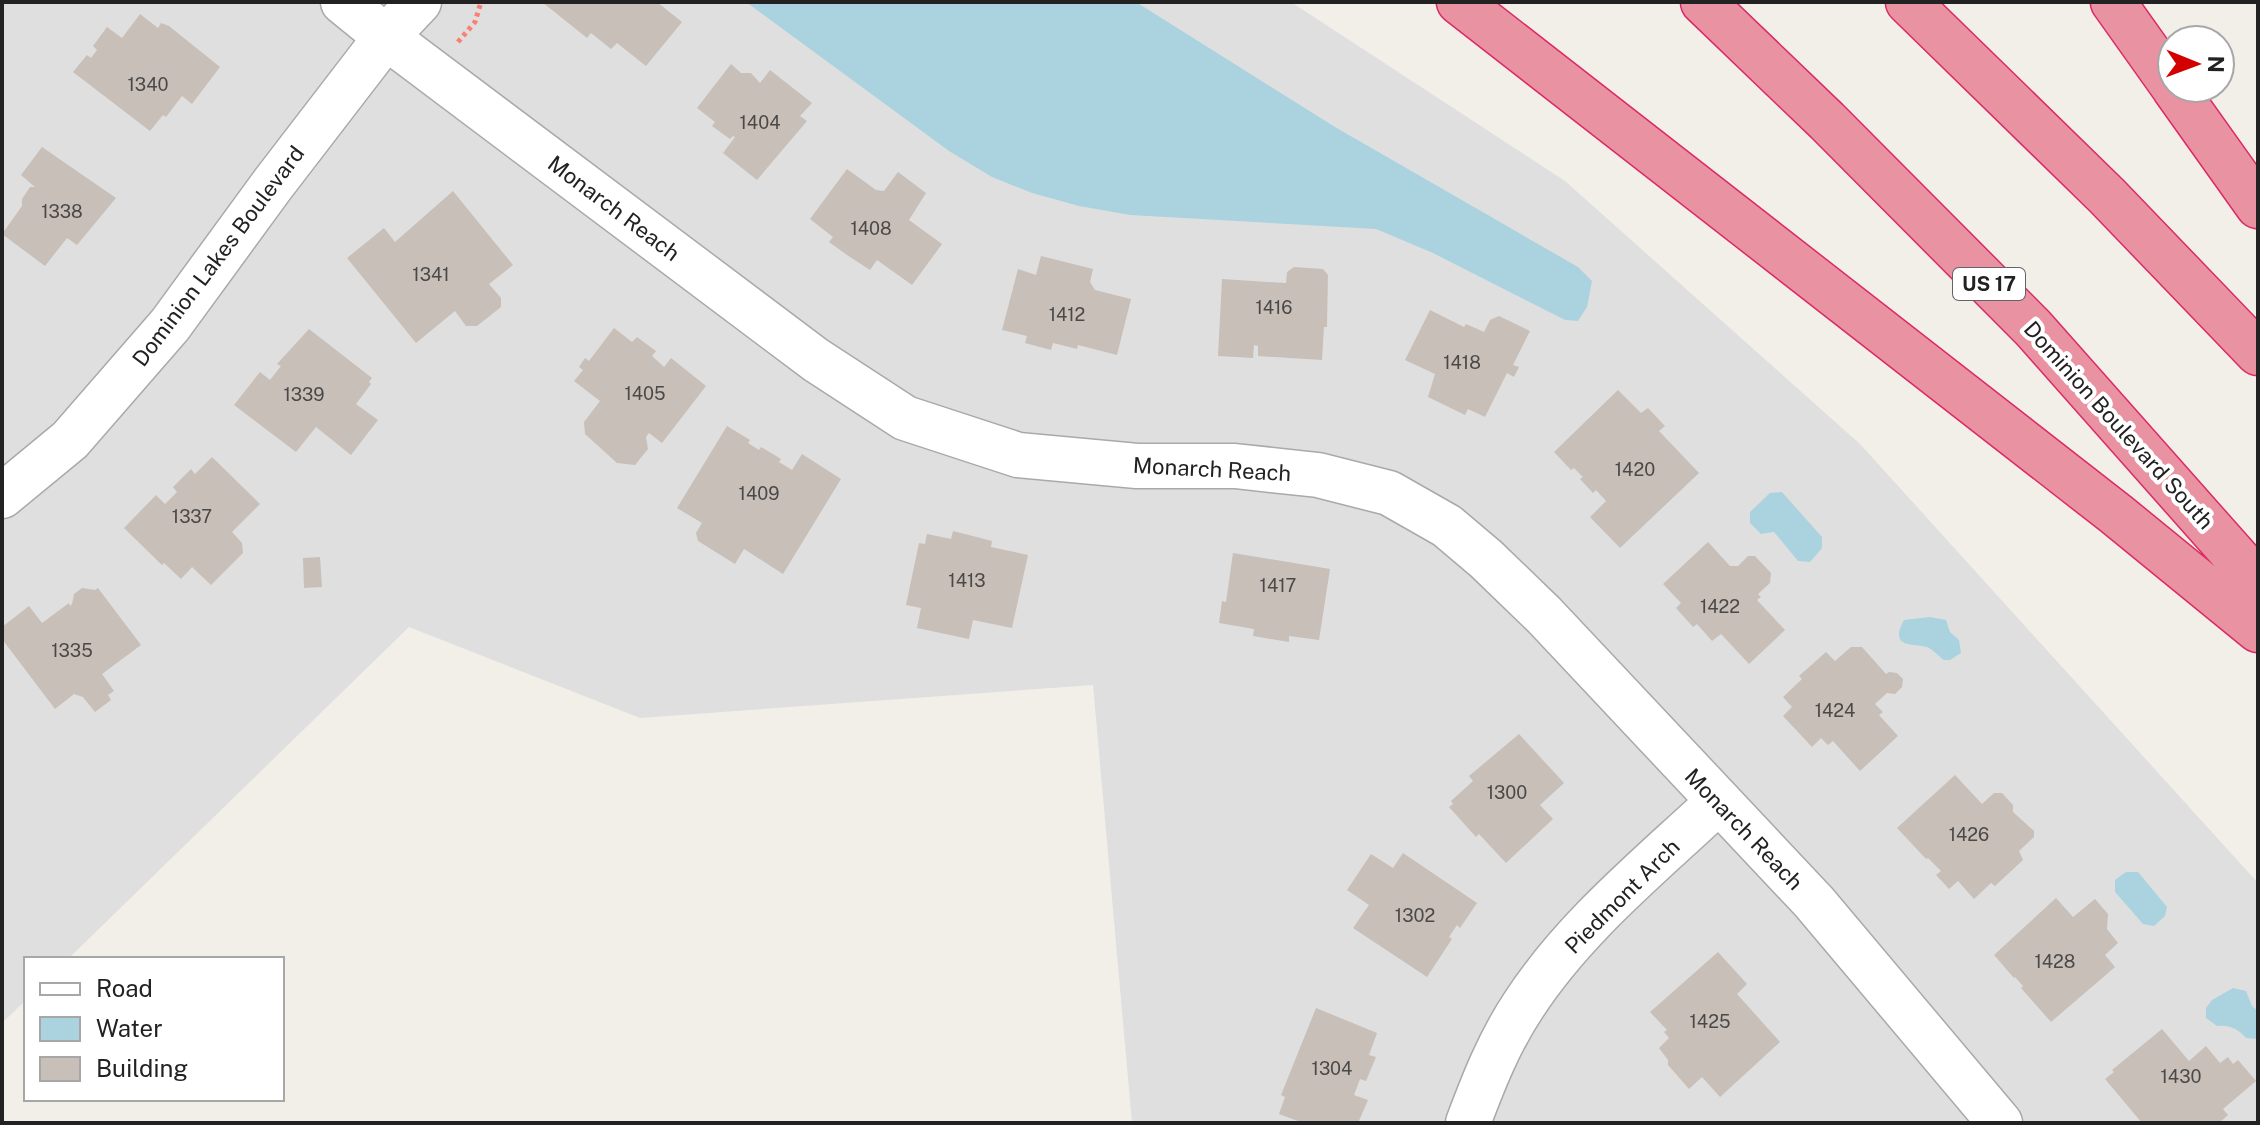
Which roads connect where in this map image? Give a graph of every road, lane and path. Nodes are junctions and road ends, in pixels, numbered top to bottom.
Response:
1 (343, 2) edge
2 (419, 2) edge
3 (1459, 2) edge
4 (1703, 2) edge
5 (1908, 2) edge
6 (2113, 2) edge
7 (396, 20) edge
8 (2156, 62) edge
9 (2186, 104) edge
10 (2258, 206) edge
11 (2258, 353) edge
12 (2, 496) edge
13 (2258, 582) edge
14 (2258, 630) edge
15 (1718, 802) junction
16 (1468, 1123) edge
17 (2000, 1123) edge

1 - 7 street, Monarch Reach
2 - 7 street, Dominion Lakes Boulevard
3 - 14 highway
4 - 13 highway, Dominion Boulevard South / US 17
5 - 11 highway
6 - 8 highway
7 - 12 street, Dominion Lakes Boulevard
7 - 15 street, Monarch Reach
9 - 10 highway
15 - 16 street, Piedmont Arch
15 - 17 street, Monarch Reach

